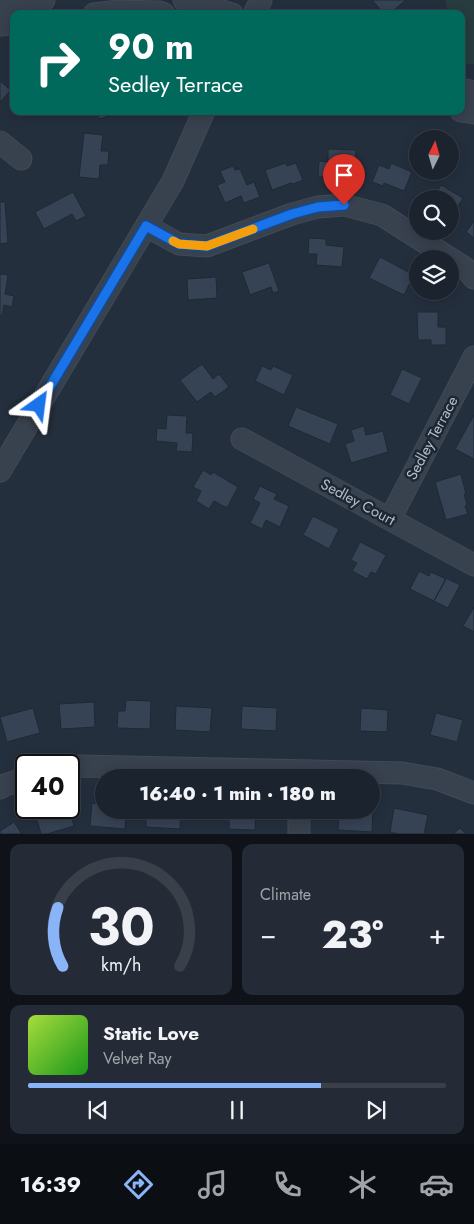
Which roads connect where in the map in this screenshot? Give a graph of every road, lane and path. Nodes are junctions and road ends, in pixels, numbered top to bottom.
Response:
1 (44, 0) edge
2 (184, 0) edge
3 (0, 5) edge
4 (218, 10) edge
5 (202, 115) edge
6 (0, 142) edge
7 (22, 159) dead end
8 (146, 226) junction
9 (474, 278) edge
10 (474, 357) edge
11 (242, 439) dead end
12 (0, 470) edge
13 (390, 519) junction
14 (474, 565) edge
15 (80, 766) edge
16 (161, 769) edge
17 (380, 773) edge
18 (15, 782) edge
19 (0, 788) edge
20 (474, 792) edge
21 (299, 819) edge
22 (299, 834) edge

1 - 3 street
2 - 4 street
5 - 8 street
6 - 7 street
8 - 9 street
8 - 12 street
10 - 13 street, Sedley Terrace
11 - 13 street, Sedley Court
13 - 14 street, Sedley Court
15 - 16 street
17 - 20 street
18 - 19 street
21 - 22 street

